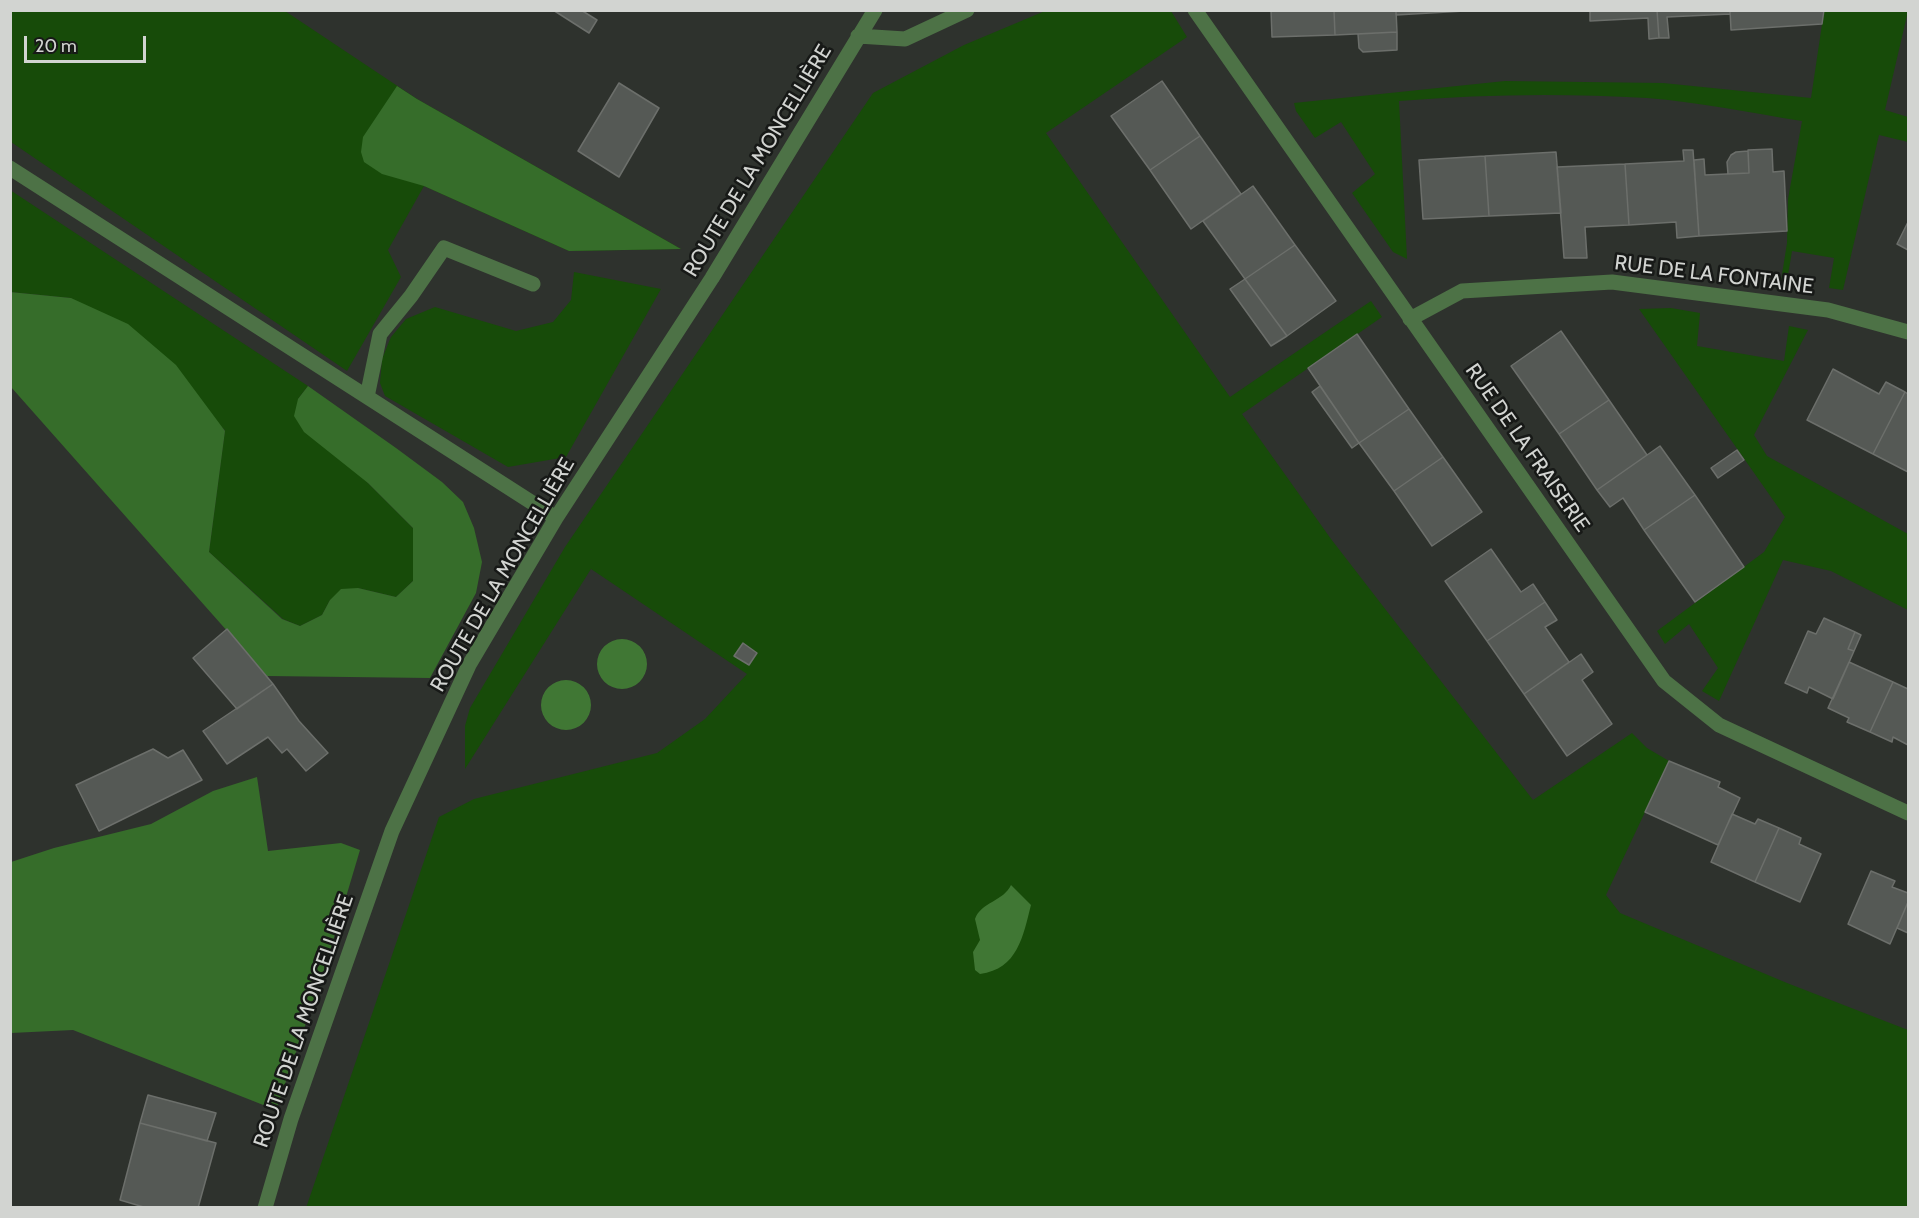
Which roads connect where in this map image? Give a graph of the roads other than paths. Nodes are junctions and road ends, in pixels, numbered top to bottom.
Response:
1 (875, 10) edge
2 (967, 10) edge
3 (1195, 10) edge
4 (858, 36) junction
5 (10, 168) edge
6 (533, 284) dead end
7 (1410, 319) junction
8 (1908, 332) edge
9 (367, 397) junction
10 (556, 518) junction
11 (1908, 813) edge
12 (265, 1208) edge

1 - 4 street, ROUTE DE LA MONCELLIÈRE
2 - 4 street
3 - 7 street, RUE DE LA FRAISERIE
4 - 10 street, ROUTE DE LA MONCELLIÈRE
5 - 9 street
6 - 9 street
7 - 8 street, RUE DE LA FONTAINE
7 - 11 street, RUE DE LA FRAISERIE
9 - 10 street
10 - 12 street, ROUTE DE LA MONCELLIÈRE

